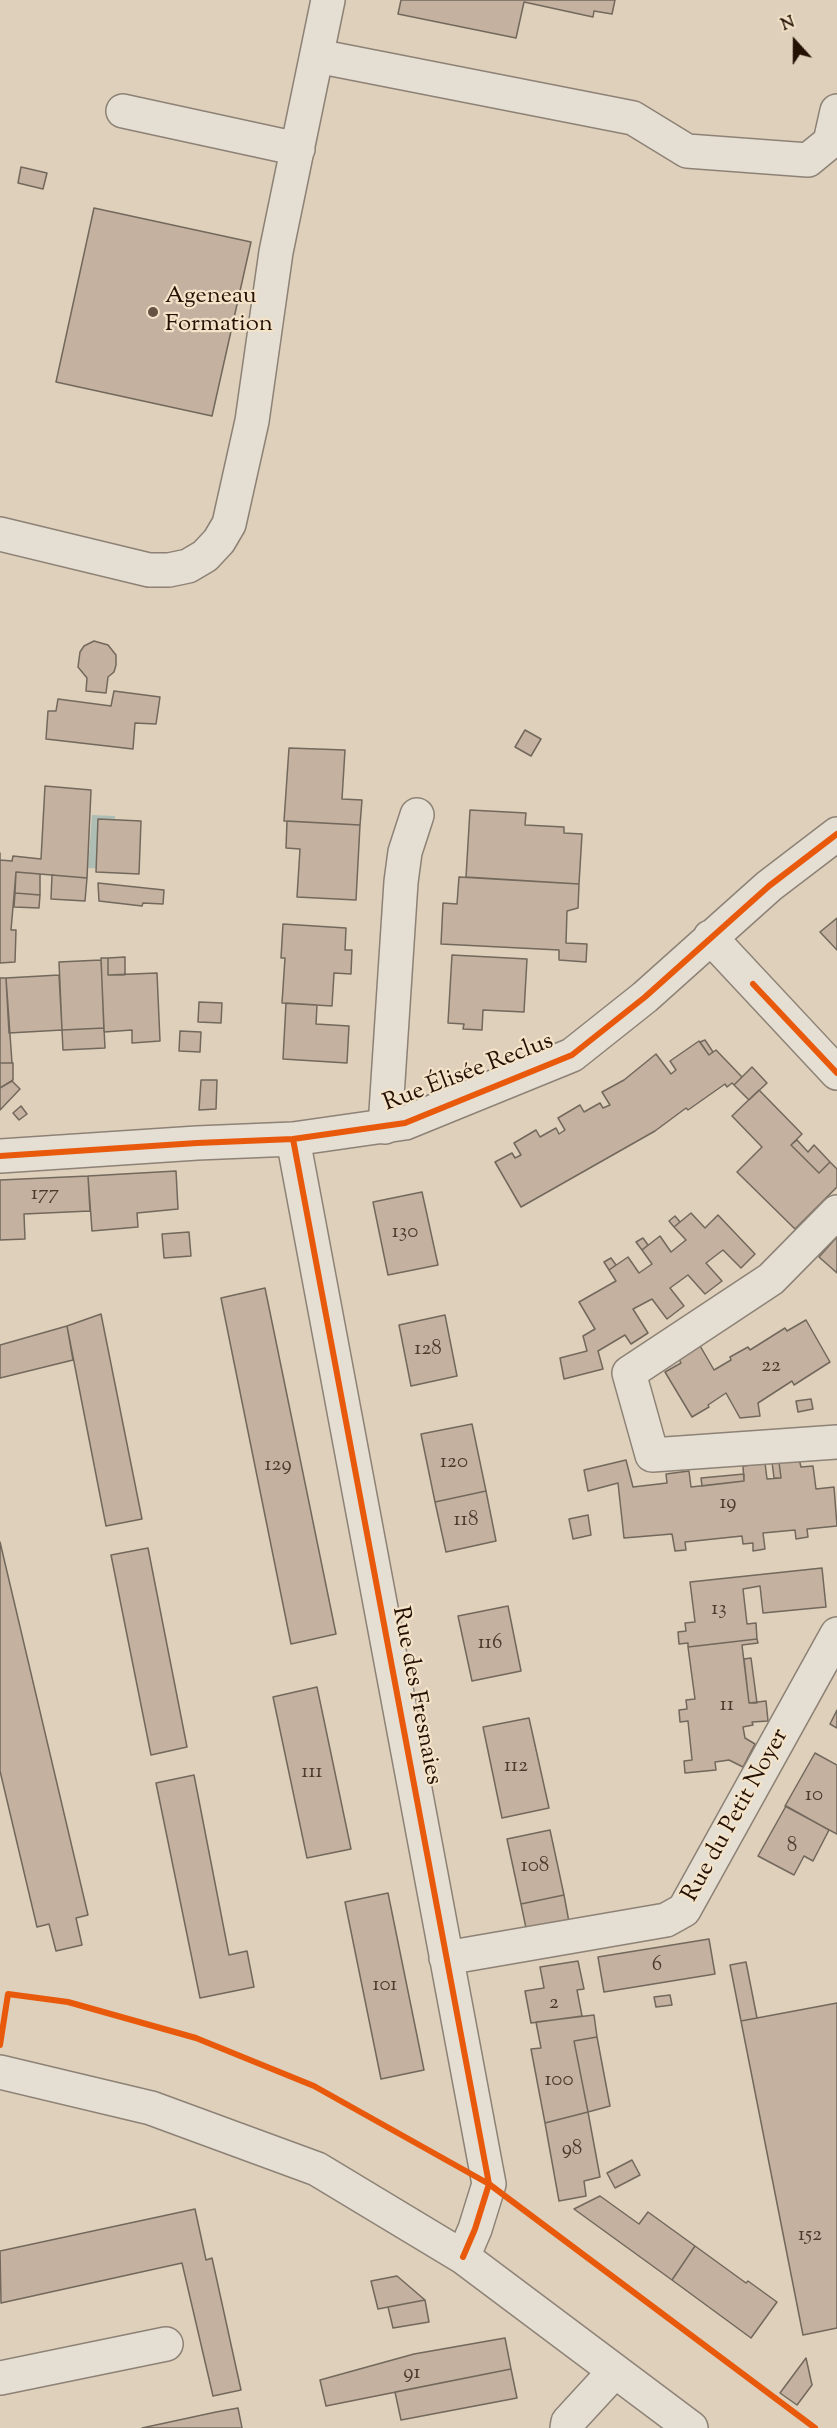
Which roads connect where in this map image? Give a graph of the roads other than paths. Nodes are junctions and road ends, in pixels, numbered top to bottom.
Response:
1 (328, 0) edge
2 (317, 56) junction
3 (123, 111) dead end
4 (837, 111) edge
5 (297, 149) junction
6 (0, 534) edge
7 (417, 815) dead end
8 (837, 834) edge
9 (710, 937) junction
10 (837, 1073) edge
11 (385, 1127) junction
12 (293, 1139) junction
13 (0, 1156) edge
14 (837, 1212) edge
15 (837, 1442) edge
16 (837, 1634) edge
17 (447, 1958) junction
18 (0, 2072) edge
19 (463, 2257) junction
20 (166, 2344) dead end
21 (614, 2372) junction
22 (0, 2378) edge
23 (567, 2428) edge
24 (691, 2428) edge

1 - 2 street
2 - 4 street
2 - 5 street
3 - 5 street
5 - 6 street
7 - 11 street
8 - 9 street, Rue Élisée Reclus
9 - 10 street
9 - 11 street, Rue Élisée Reclus
11 - 12 street, Rue Élisée Reclus
12 - 13 street, Rue Élisée Reclus
12 - 17 street, Rue des Fresnaies
14 - 15 street
16 - 17 street, Rue du Petit Noyer
17 - 19 street, Rue des Fresnaies
18 - 19 street
19 - 21 street
20 - 22 street
21 - 23 street
21 - 24 street

